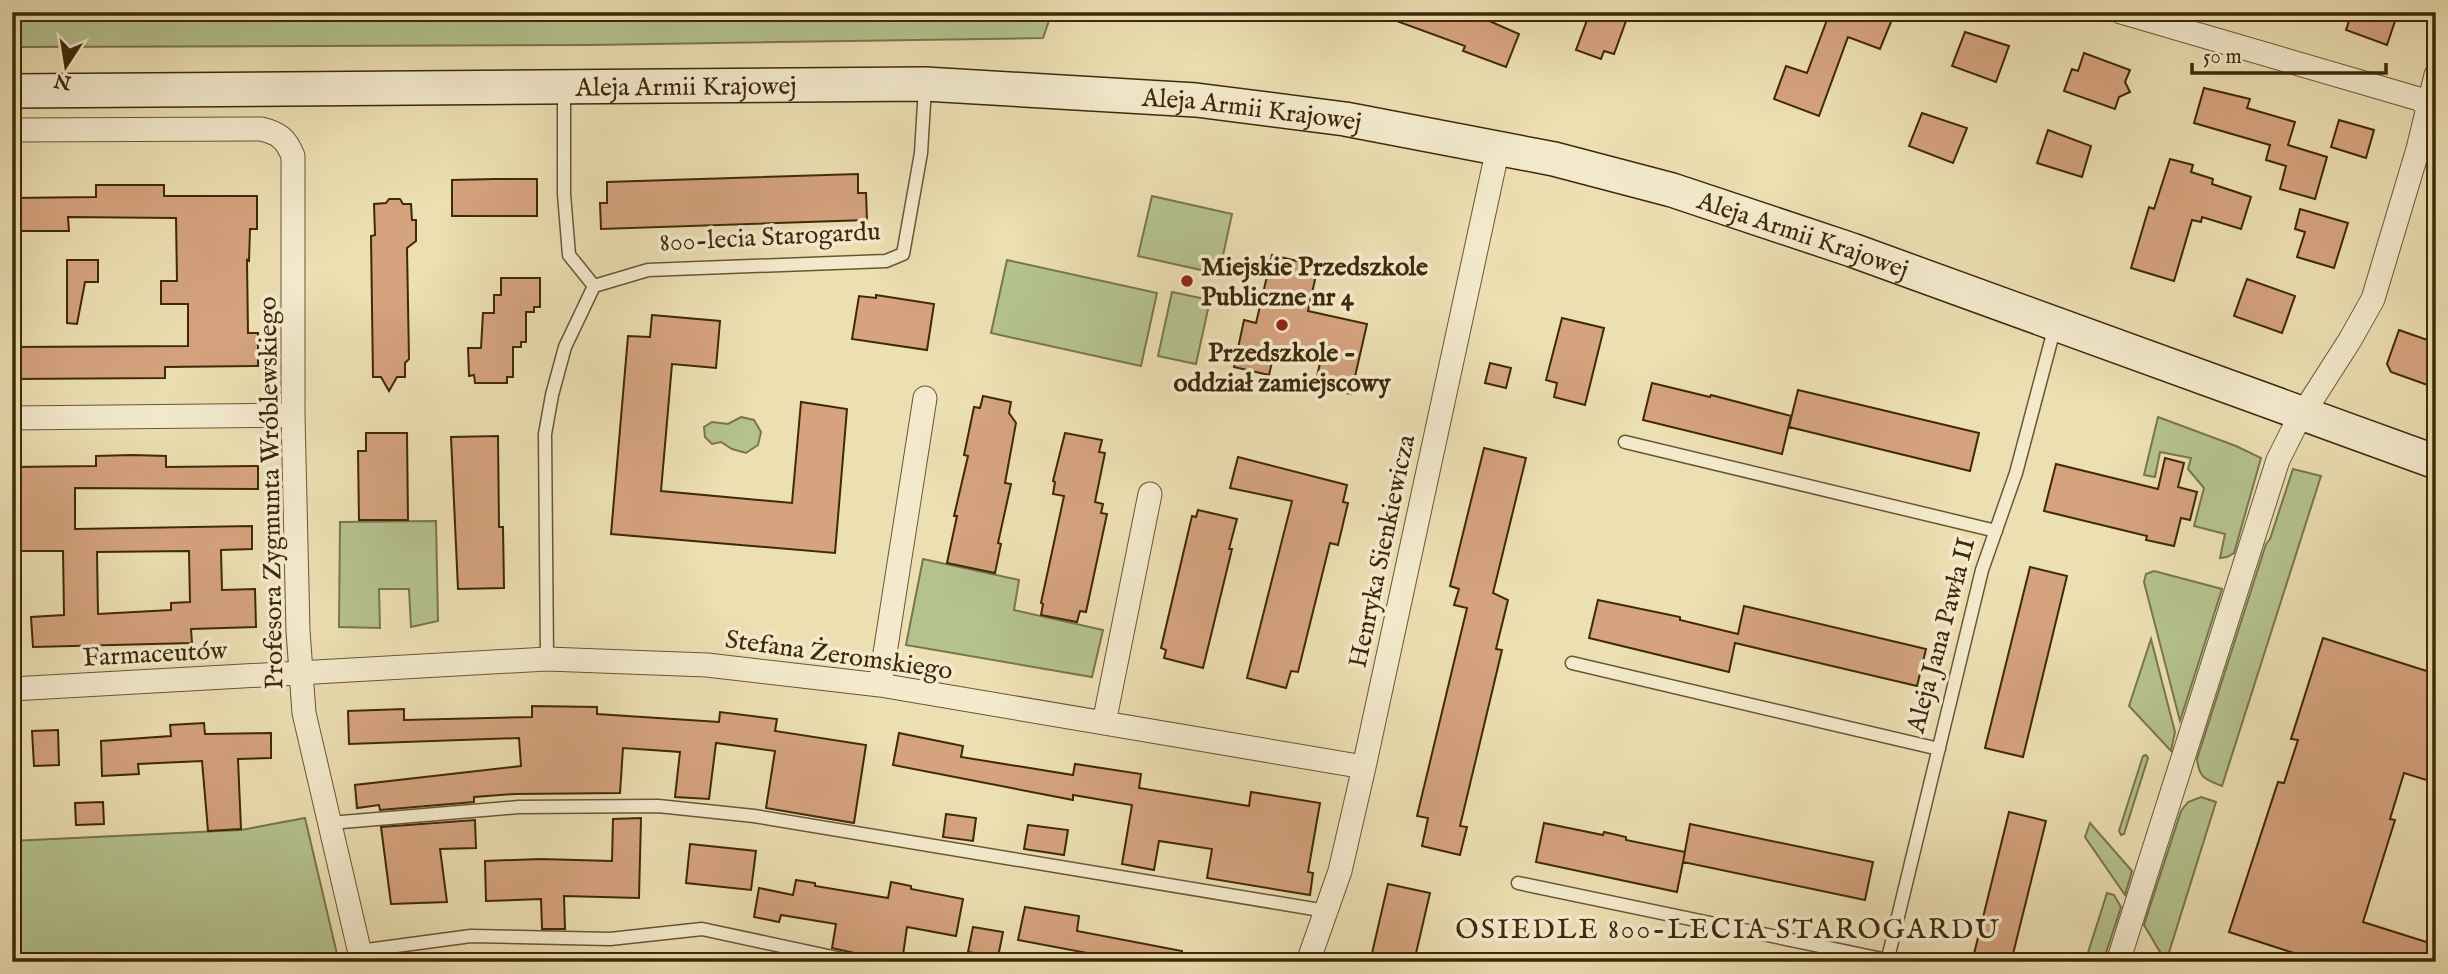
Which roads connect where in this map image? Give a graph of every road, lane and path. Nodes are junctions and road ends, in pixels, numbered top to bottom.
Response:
1 (2121, 12) edge
2 (2436, 75) edge
3 (925, 84) junction
4 (564, 87) junction
5 (12, 91) edge
6 (2432, 110) edge
7 (12, 130) edge
8 (1498, 148) junction
9 (594, 286) junction
10 (2055, 325) junction
11 (925, 398) dead end
12 (2303, 414) junction
13 (293, 415) junction
14 (12, 418) edge
15 (1625, 442) dead end
16 (2436, 462) edge
17 (1150, 494) dead end
18 (1996, 531) junction
19 (547, 659) junction
20 (1572, 663) dead end
21 (301, 672) junction
22 (880, 685) junction
23 (12, 689) edge
24 (1104, 723) junction
25 (1939, 749) junction
26 (1364, 767) junction
27 (330, 823) junction
28 (1518, 884) dead end
29 (1326, 911) junction
30 (361, 956) edge
31 (1887, 961) edge
32 (856, 962) edge
33 (1308, 962) edge
34 (2118, 962) edge

1 - 6 street
2 - 6 street
3 - 4 main road, Aleja Armii Krajowej
3 - 8 main road, Aleja Armii Krajowej
3 - 9 lane, 800-lecia Starogardu
4 - 5 main road, Aleja Armii Krajowej
4 - 9 lane
6 - 12 street
7 - 13 street, Profesora Zygmunta Wróblewskiego
8 - 10 main road, Aleja Armii Krajowej
8 - 26 street, Henryka Sienkiewicza
9 - 19 lane
10 - 12 main road, Aleja Armii Krajowej
10 - 18 lane, Aleja Jana Pawła II
11 - 22 street
12 - 16 main road, Aleja Armii Krajowej
12 - 34 street
13 - 14 street
13 - 21 street, Profesora Zygmunta Wróblewskiego
15 - 18 lane
17 - 24 street
18 - 25 lane, Aleja Jana Pawła II
19 - 21 street, Stefana Żeromskiego
19 - 22 street, Stefana Żeromskiego
20 - 25 lane
21 - 23 street, Farmaceutów
21 - 27 street, Profesora Zygmunta Wróblewskiego
22 - 24 street, Stefana Żeromskiego
24 - 26 street, Stefana Żeromskiego
25 - 31 lane, Aleja Jana Pawła II
26 - 29 street, Henryka Sienkiewicza
27 - 29 lane
27 - 30 street, Profesora Zygmunta Wróblewskiego
28 - 31 lane
29 - 33 street, Henryka Sienkiewicza
30 - 32 lane

